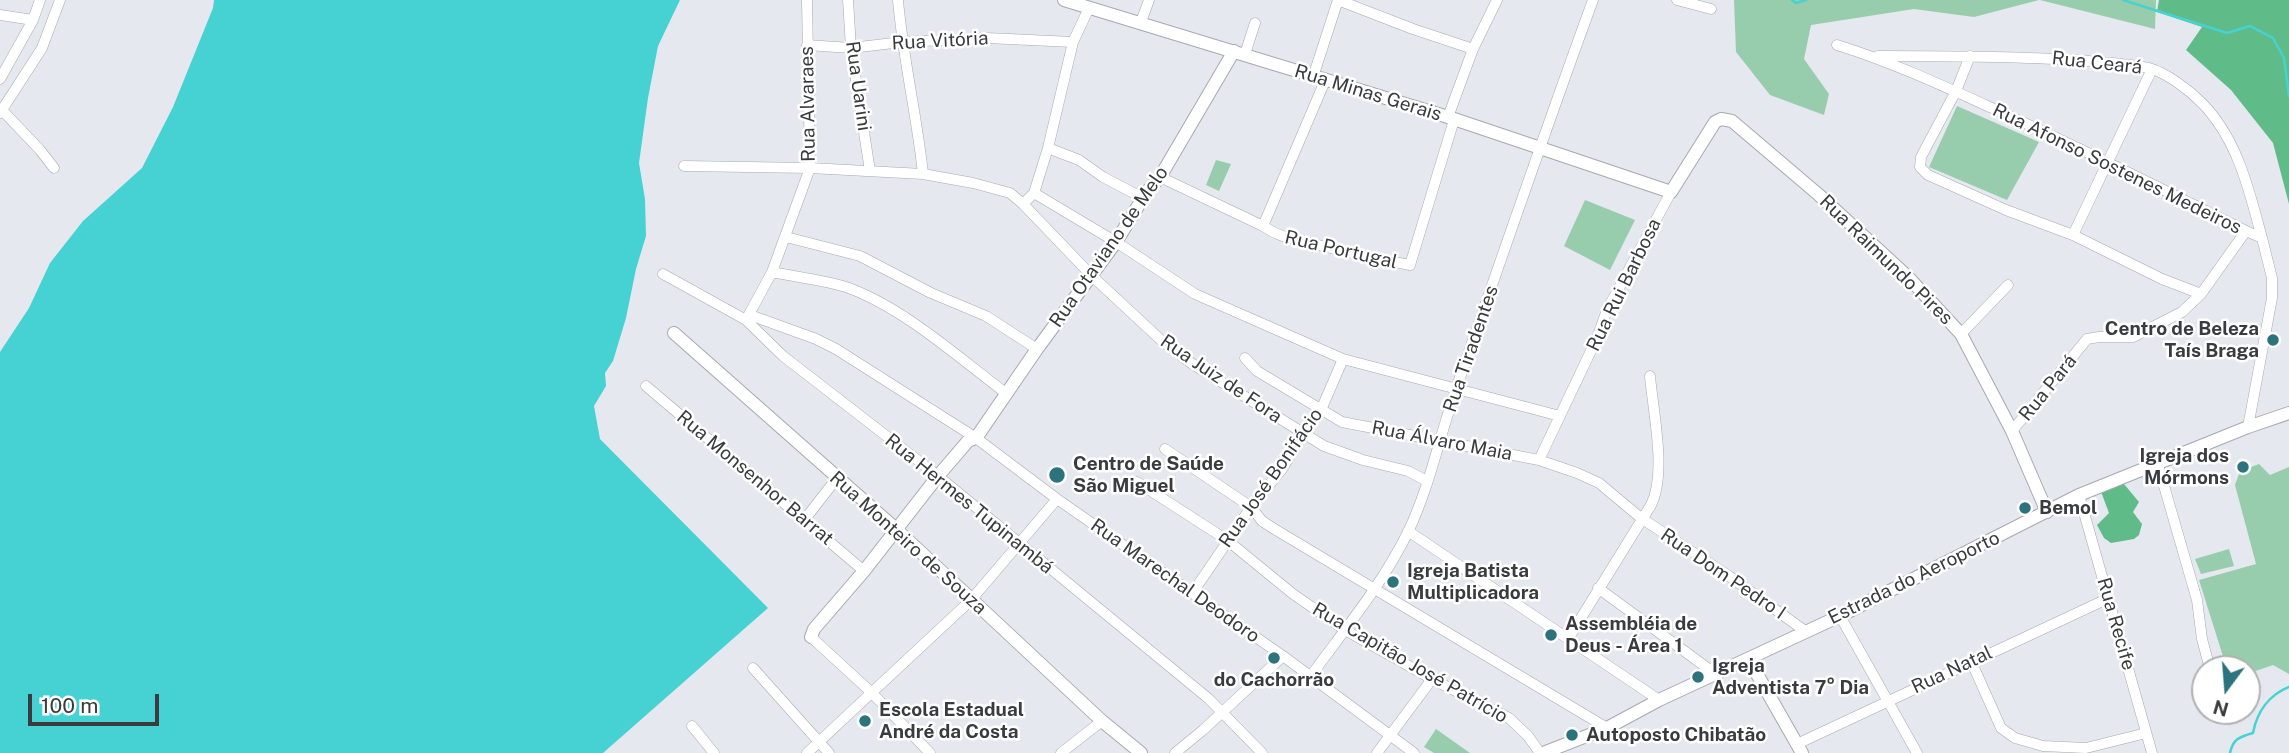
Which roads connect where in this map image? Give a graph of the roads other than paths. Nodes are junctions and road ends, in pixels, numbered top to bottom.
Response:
1 (40, 0) edge
2 (60, 0) edge
3 (807, 0) edge
4 (848, 0) edge
5 (898, 0) edge
6 (1064, 0) edge
7 (1149, 0) edge
8 (1338, 0) edge
9 (1497, 0) edge
10 (1593, 0) edge
11 (1677, 0) edge
12 (1092, 5) edge
13 (1712, 9) dead end
14 (0, 15) edge
15 (33, 20) junction
16 (1141, 22) junction
17 (1255, 23) dead end
18 (902, 42) junction
19 (1073, 42) junction
20 (807, 45) junction
21 (1837, 45) dead end
22 (851, 48) junction
23 (1473, 49) junction
24 (1240, 53) junction
25 (1874, 56) junction
26 (1970, 56) junction
27 (2151, 69) junction
28 (1, 75) edge
29 (1319, 79) junction
30 (1956, 91) junction
31 (1, 111) edge
32 (1721, 118) joint
33 (1451, 119) junction
34 (1539, 147) junction
35 (1048, 148) junction
36 (2109, 162) junction
37 (684, 166) dead end
38 (810, 167) junction
39 (54, 168) dead end
40 (870, 171) junction
41 (923, 174) junction
42 (1160, 177) junction
43 (1671, 192) junction
44 (1034, 193) junction
45 (1143, 198) junction
46 (1023, 204) junction
47 (1264, 226) junction
48 (2246, 231) junction
49 (2073, 235) junction
50 (786, 237) junction
51 (2262, 238) junction
52 (1116, 242) junction
53 (772, 272) junction
54 (663, 274) dead end
55 (1092, 276) junction
56 (2008, 285) dead end
57 (2201, 294) junction
58 (748, 318) junction
59 (674, 333) dead end
60 (1961, 334) junction
61 (1037, 349) junction
62 (1245, 358) dead end
63 (1343, 359) junction
64 (1650, 376) dead end
65 (646, 386) dead end
66 (1456, 389) junction
67 (1007, 394) junction
68 (1321, 410) junction
69 (2289, 413) edge
70 (1560, 416) junction
71 (2248, 427) junction
72 (2012, 431) junction
73 (1303, 434) junction
74 (976, 438) junction
75 (1441, 441) junction
76 (1165, 449) dead end
77 (1538, 460) junction
78 (2158, 465) junction
79 (938, 476) junction
80 (837, 478) junction
81 (1427, 481) junction
82 (1137, 482) dead end
83 (2079, 495) junction
84 (1057, 499) junction
85 (1251, 507) junction
86 (2046, 512) junction
87 (1641, 518) junction
88 (805, 519) junction
89 (896, 529) junction
90 (1408, 531) junction
91 (1227, 540) junction
92 (1019, 545) junction
93 (864, 571) junction
94 (1598, 588) junction
95 (1375, 589) junction
96 (1193, 592) junction
97 (2109, 598) junction
98 (971, 600) junction
99 (1840, 615) junction
100 (1345, 629) junction
101 (1805, 631) junction
102 (811, 637) joint
103 (1568, 639) junction
104 (2206, 655) edge
105 (1283, 656) junction
106 (1749, 660) junction
107 (1971, 661) junction
108 (753, 668) dead end
109 (1717, 675) junction
110 (1310, 677) junction
111 (1432, 679) junction
112 (870, 692) junction
113 (1659, 700) junction
114 (1887, 700) junction
115 (1221, 713) junction
116 (1101, 721) junction
117 (692, 726) dead end
118 (1607, 728) junction
119 (2146, 733) junction
120 (1391, 735) junction
121 (818, 742) junction
122 (1799, 748) edge
123 (714, 753) edge
124 (807, 753) edge
125 (829, 753) edge
126 (930, 753) edge
127 (1061, 753) edge
128 (1141, 753) edge
129 (1175, 753) edge
130 (1262, 753) edge
131 (1377, 753) edge
132 (1414, 753) edge
133 (1541, 753) edge
134 (1917, 753) edge
135 (2152, 753) edge

1 - 15 street
2 - 31 street
3 - 20 street, Rua Alvaraes
4 - 22 street, Rua Uarini
5 - 18 street
6 - 12 street, Rua Minas Gerais
7 - 16 street
8 - 23 street
8 - 29 street
9 - 23 street
10 - 34 street, Rua Tiradentes
11 - 13 street
12 - 16 street, Rua Minas Gerais
12 - 19 street
14 - 15 street
15 - 28 street
16 - 24 street, Rua Minas Gerais
17 - 24 street
18 - 19 street, Rua Vitória
18 - 22 street, Rua Vitória
18 - 41 street
19 - 35 street
20 - 22 street, Rua Vitória
20 - 38 street, Rua Alvaraes
21 - 25 street
22 - 40 street, Rua Uarini
23 - 33 street
24 - 29 street, Rua Minas Gerais
24 - 42 street, Rua Otaviano de Melo
25 - 26 street, Rua Ceará
25 - 30 street, Rua Afonso Sostenes Medeiros
26 - 27 street, Rua Ceará
26 - 30 street
27 - 36 street
27 - 51 street, Rua Ceará
29 - 33 street, Rua Minas Gerais
29 - 47 street
30 - 36 street, Rua Afonso Sostenes Medeiros
30 - 49 street
31 - 39 street
32 - 43 street, Rua Rui Barbosa
32 - 60 street, Rua Raimundo Pires
33 - 34 street, Rua Minas Gerais
33 - 47 street, Rua Portugal
34 - 43 street, Rua Minas Gerais
34 - 66 street, Rua Tiradentes
35 - 44 street
35 - 45 street
36 - 48 street, Rua Afonso Sostenes Medeiros
36 - 49 street
37 - 38 street, Rua Juiz de Fora
38 - 40 street, Rua Juiz de Fora
38 - 50 street, Rua Alvaraes
40 - 41 street, Rua Juiz de Fora
41 - 46 street, Rua Juiz de Fora
42 - 45 street, Rua Otaviano de Melo
42 - 47 street, Rua Portugal
43 - 70 street, Rua Rui Barbosa
44 - 46 street
44 - 52 street
45 - 52 street, Rua Otaviano de Melo
46 - 55 street, Rua Juiz de Fora
48 - 51 street, Rua Afonso Sostenes Medeiros
48 - 57 street, Rua Pará
49 - 57 street
50 - 53 street, Rua Alvaraes
50 - 61 street
51 - 71 street, Rua Afonso Sostenes Medeiros
52 - 55 street, Rua Otaviano de Melo
52 - 63 street
53 - 58 street, Rua Alvaraes
53 - 67 street
54 - 58 street, Rua Hermes Tupinambá
55 - 61 street, Rua Otaviano de Melo
55 - 73 street, Rua Juiz de Fora
56 - 60 street
57 - 72 street, Rua Pará
58 - 74 street, Rua Marechal Deodoro
58 - 79 street, Rua Hermes Tupinambá
59 - 80 street, Rua Monteiro de Souza
60 - 72 street, Rua Raimundo Pires
61 - 67 street, Rua Otaviano de Melo
62 - 68 street, Rua Álvaro Maia
63 - 66 street
63 - 68 street, Rua José Bonifácio
64 - 87 street
65 - 88 street, Rua Monsenhor Barrat
66 - 70 street
66 - 75 street, Rua Tiradentes
67 - 74 street, Rua Otaviano de Melo
68 - 73 street, Rua José Bonifácio
68 - 75 street, Rua Álvaro Maia
69 - 71 street, Estrada do Aeroporto
70 - 77 street, Rua Rui Barbosa
71 - 78 street, Estrada do Aeroporto
72 - 86 street, Rua Raimundo Pires
73 - 81 street, Rua Juiz de Fora
73 - 85 street, Rua José Bonifácio
74 - 79 street, Rua Otaviano de Melo
74 - 84 street, Rua Marechal Deodoro
75 - 77 street, Rua Álvaro Maia
75 - 81 street, Rua Tiradentes
76 - 85 street
77 - 87 street, Rua Álvaro Maia
78 - 83 street, Estrada do Aeroporto
78 - 104 street
79 - 89 street, Rua Otaviano de Melo
79 - 92 street, Rua Hermes Tupinambá
80 - 88 street
80 - 89 street, Rua Monteiro de Souza
81 - 90 street, Rua Tiradentes
82 - 91 street, Rua Capitão José Patrício
83 - 86 street, Estrada do Aeroporto
83 - 97 street, Rua Recife
84 - 92 street
84 - 96 street, Rua Marechal Deodoro
85 - 91 street, Rua José Bonifácio
85 - 95 street
86 - 99 street, Estrada do Aeroporto
87 - 94 street
87 - 101 street, Rua Dom Pedro I
88 - 93 street, Rua Monsenhor Barrat
89 - 93 street, Rua Otaviano de Melo
89 - 98 street, Rua Monteiro de Souza
90 - 95 street, Rua Tiradentes
90 - 103 street
91 - 96 street, Rua José Bonifácio
91 - 100 street, Rua Capitão José Patrício
92 - 98 street
92 - 115 street, Rua Hermes Tupinambá
93 - 102 street, Rua Otaviano de Melo
94 - 103 street
94 - 109 street
95 - 100 street, Rua Tiradentes
95 - 118 street
96 - 105 street, Rua Marechal Deodoro
97 - 107 street, Rua Natal
97 - 119 street, Rua Recife
98 - 112 street
98 - 116 street, Rua Monteiro de Souza
99 - 101 street, Estrada do Aeroporto
99 - 114 street
100 - 110 street, Rua Tiradentes
100 - 111 street, Rua Capitão José Patrício
101 - 106 street, Estrada do Aeroporto
102 - 112 street
103 - 113 street
105 - 110 street, Rua Marechal Deodoro
105 - 115 street
106 - 109 street, Estrada do Aeroporto
106 - 122 street
107 - 114 street, Rua Natal
107 - 119 street
108 - 121 street
109 - 113 street, Estrada do Aeroporto
110 - 120 street, Rua Marechal Deodoro
111 - 120 street
111 - 133 street, Rua Capitão José Patrício
112 - 121 street
112 - 126 street
113 - 118 street, Estrada do Aeroporto
114 - 122 street, Rua Natal
114 - 134 street
115 - 129 street
115 - 130 street, Rua Hermes Tupinambá
116 - 127 street
116 - 128 street, Rua Monteiro de Souza
117 - 123 street
118 - 133 street, Estrada do Aeroporto
119 - 135 street, Rua Recife
120 - 131 street
120 - 132 street, Rua Marechal Deodoro
121 - 124 street
121 - 125 street

